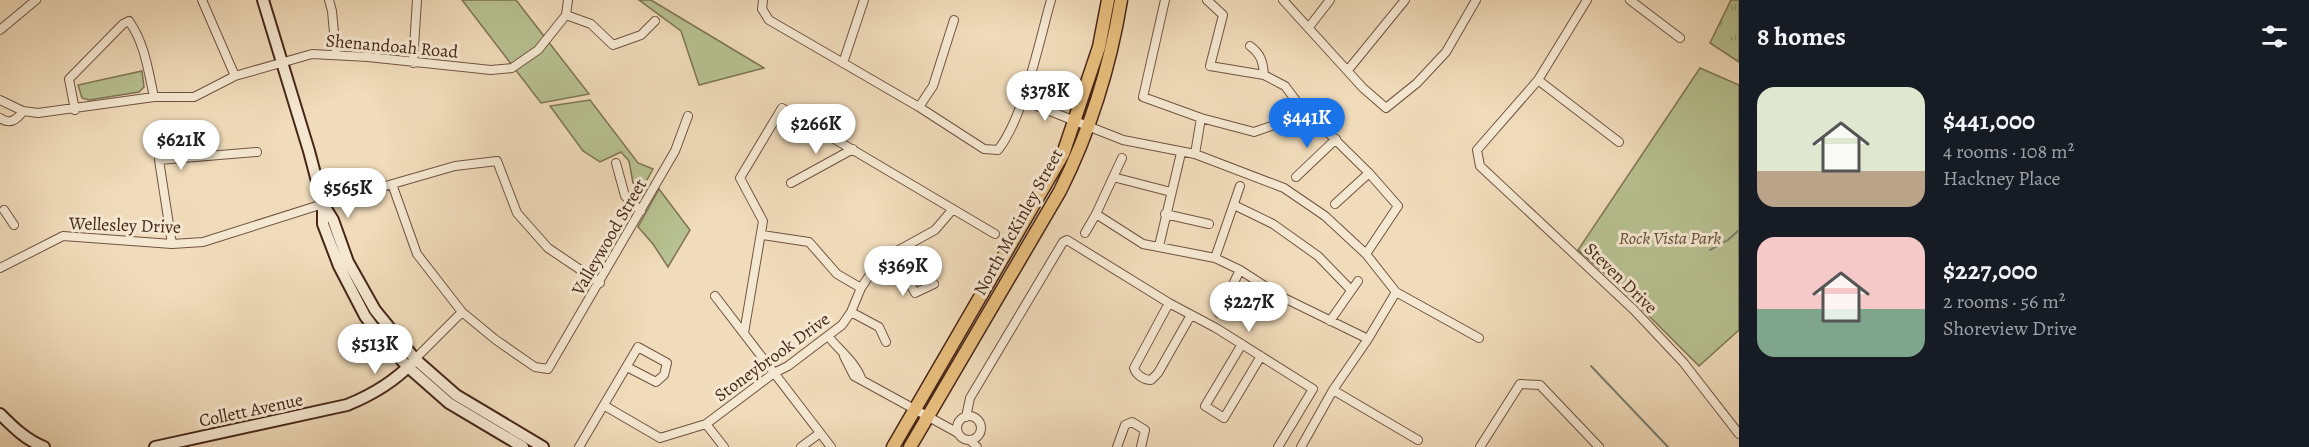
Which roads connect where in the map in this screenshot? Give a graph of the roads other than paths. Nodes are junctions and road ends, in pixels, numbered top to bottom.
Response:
1 (36, 0) edge
2 (202, 0) edge
3 (263, 0) edge
4 (329, 0) edge
5 (417, 0) edge
6 (568, 0) edge
7 (763, 0) edge
8 (864, 0) edge
9 (1051, 0) edge
10 (1108, 0) edge
11 (1121, 0) edge
12 (1165, 0) edge
13 (1207, 0) edge
14 (1283, 0) edge
15 (1330, 0) edge
16 (1405, 0) edge
17 (1475, 0) edge
18 (1587, 0) edge
19 (1630, 0) edge
20 (566, 15) junction
21 (954, 20) dead end
22 (655, 21) dead end
23 (1309, 27) junction
24 (0, 30) edge
25 (1680, 39) dead end
26 (1250, 46) dead end
27 (336, 54) junction
28 (282, 61) junction
29 (413, 63) junction
30 (843, 63) junction
31 (1348, 70) junction
32 (1264, 75) junction
33 (235, 76) junction
34 (1538, 80) junction
35 (154, 97) junction
36 (0, 100) edge
37 (1022, 100) junction
38 (1297, 102) junction
39 (919, 107) junction
40 (75, 110) junction
41 (23, 111) junction
42 (688, 116) dead end
43 (0, 118) edge
44 (1201, 118) junction
45 (1076, 120) junction
46 (1089, 125) junction
47 (1336, 139) junction
48 (1619, 142) dead end
49 (854, 149) junction
50 (257, 152) dead end
51 (1181, 153) junction
52 (1195, 154) junction
53 (1122, 158) dead end
54 (616, 163) dead end
55 (1369, 173) junction
56 (1113, 177) junction
57 (1296, 177) dead end
58 (791, 183) dead end
59 (392, 184) junction
60 (1240, 186) dead end
61 (1171, 192) junction
62 (323, 204) junction
63 (1335, 204) dead end
64 (1234, 205) junction
65 (953, 209) junction
66 (4, 210) dead end
67 (641, 211) junction
68 (1096, 213) junction
69 (1166, 214) junction
70 (1209, 224) dead end
71 (14, 225) dead end
72 (1085, 233) dead end
73 (995, 234) dead end
74 (762, 235) junction
75 (172, 244) junction
76 (1159, 246) junction
77 (894, 253) junction
78 (1366, 254) junction
79 (1215, 258) junction
80 (0, 268) edge
81 (1240, 270) junction
82 (1358, 280) dead end
83 (600, 283) junction
84 (934, 284) dead end
85 (861, 288) junction
86 (1351, 290) junction
87 (1396, 292) junction
88 (715, 296) dead end
89 (1169, 303) junction
90 (462, 312) junction
91 (851, 312) junction
92 (1219, 314) dead end
93 (1191, 315) junction
94 (1330, 321) junction
95 (744, 333) junction
96 (828, 336) junction
97 (1479, 338) dead end
98 (1368, 339) junction
99 (886, 342) dead end
100 (1242, 344) junction
101 (1261, 356) junction
102 (412, 363) junction
103 (627, 367) junction
104 (774, 373) junction
105 (1333, 390) junction
106 (604, 406) junction
107 (915, 411) junction
108 (0, 414) edge
109 (966, 417) junction
110 (927, 418) junction
111 (706, 424) junction
112 (820, 433) junction
113 (958, 433) junction
114 (1739, 434) edge
115 (970, 440) junction
116 (1418, 440) dead end
117 (44, 447) edge
118 (155, 447) edge
119 (523, 447) edge
120 (543, 447) edge
121 (579, 447) edge
122 (724, 447) edge
123 (801, 447) edge
124 (831, 447) edge
125 (893, 447) edge
126 (910, 447) edge
127 (977, 447) edge
128 (1118, 447) edge
129 (1141, 447) edge
130 (1278, 447) edge
131 (1301, 447) edge
132 (1480, 447) edge
133 (1599, 447) edge

1 - 24 street
2 - 33 street
3 - 28 main road
4 - 27 street
5 - 29 street
6 - 20 street
7 - 30 street
8 - 30 street
9 - 37 street
10 - 45 main road, North McKinley Street
11 - 46 main road, North McKinley Street
12 - 44 street
13 - 32 street
14 - 23 street
15 - 23 street
16 - 31 street
17 - 31 street
18 - 34 street
19 - 25 street
20 - 22 street
20 - 29 street, Shenandoah Road
21 - 39 street
23 - 31 street
26 - 32 street
27 - 28 street, Shenandoah Road
27 - 29 street, Shenandoah Road
28 - 33 street, Shenandoah Road
28 - 62 main road
30 - 39 street
32 - 38 street
33 - 35 street, Shenandoah Road
34 - 48 street
34 - 114 street, Steven Drive
35 - 40 street, Shenandoah Road
35 - 40 street
36 - 41 street, Shenandoah Road
37 - 39 street
37 - 45 street
38 - 44 street
38 - 47 street
40 - 41 street, Shenandoah Road
41 - 43 street, Shenandoah Road
42 - 67 street, Valleywood Street
44 - 52 street
45 - 46 street
45 - 107 main road, North McKinley Street
46 - 51 street
46 - 110 main road, North McKinley Street
47 - 55 street
47 - 57 street
49 - 58 street
49 - 65 street
49 - 74 street
50 - 75 street
51 - 52 street
51 - 61 street
52 - 78 street
53 - 56 street
54 - 67 street
55 - 63 street
55 - 78 street
56 - 61 street
56 - 68 street
59 - 62 street, Wellesley Drive
59 - 83 street, Wellesley Drive
59 - 90 street
60 - 64 street
61 - 69 street
62 - 75 street, Wellesley Drive
62 - 102 main road
64 - 79 street
64 - 86 street
65 - 73 street
65 - 77 street, Stoneybrook Drive
66 - 71 street
67 - 83 street, Valleywood Street
68 - 72 street
68 - 76 street
69 - 70 street
69 - 76 street
74 - 85 street
74 - 95 street
75 - 80 street, Wellesley Drive
76 - 79 street
77 - 84 street
77 - 85 street, Stoneybrook Drive
78 - 87 street
79 - 81 street
81 - 92 street
81 - 94 street
82 - 86 street
83 - 90 street, Valleywood Street
85 - 91 street, Stoneybrook Drive
86 - 94 street
87 - 97 street
87 - 98 street
88 - 95 street
89 - 93 street
89 - 93 street
89 - 109 street
90 - 102 street, Collett Avenue
91 - 96 street, Stoneybrook Drive
91 - 99 street
93 - 100 street
94 - 98 street
95 - 104 street
96 - 104 street, Stoneybrook Drive
96 - 107 street
98 - 105 street
100 - 101 street
100 - 101 street
101 - 130 street
102 - 118 main road, Collett Avenue
102 - 119 main road
102 - 120 main road
103 - 103 street
103 - 106 street
104 - 111 street, Stoneybrook Drive
104 - 112 street
105 - 116 street
105 - 131 street
106 - 111 street, Stoneybrook Drive
106 - 121 street
107 - 110 street
107 - 125 main road, North McKinley Street
108 - 117 main road
109 - 113 street
109 - 115 street
110 - 113 street
110 - 126 main road, North McKinley Street
111 - 122 street
112 - 123 street
112 - 124 street
113 - 115 street
115 - 127 street
128 - 129 street
132 - 133 street

